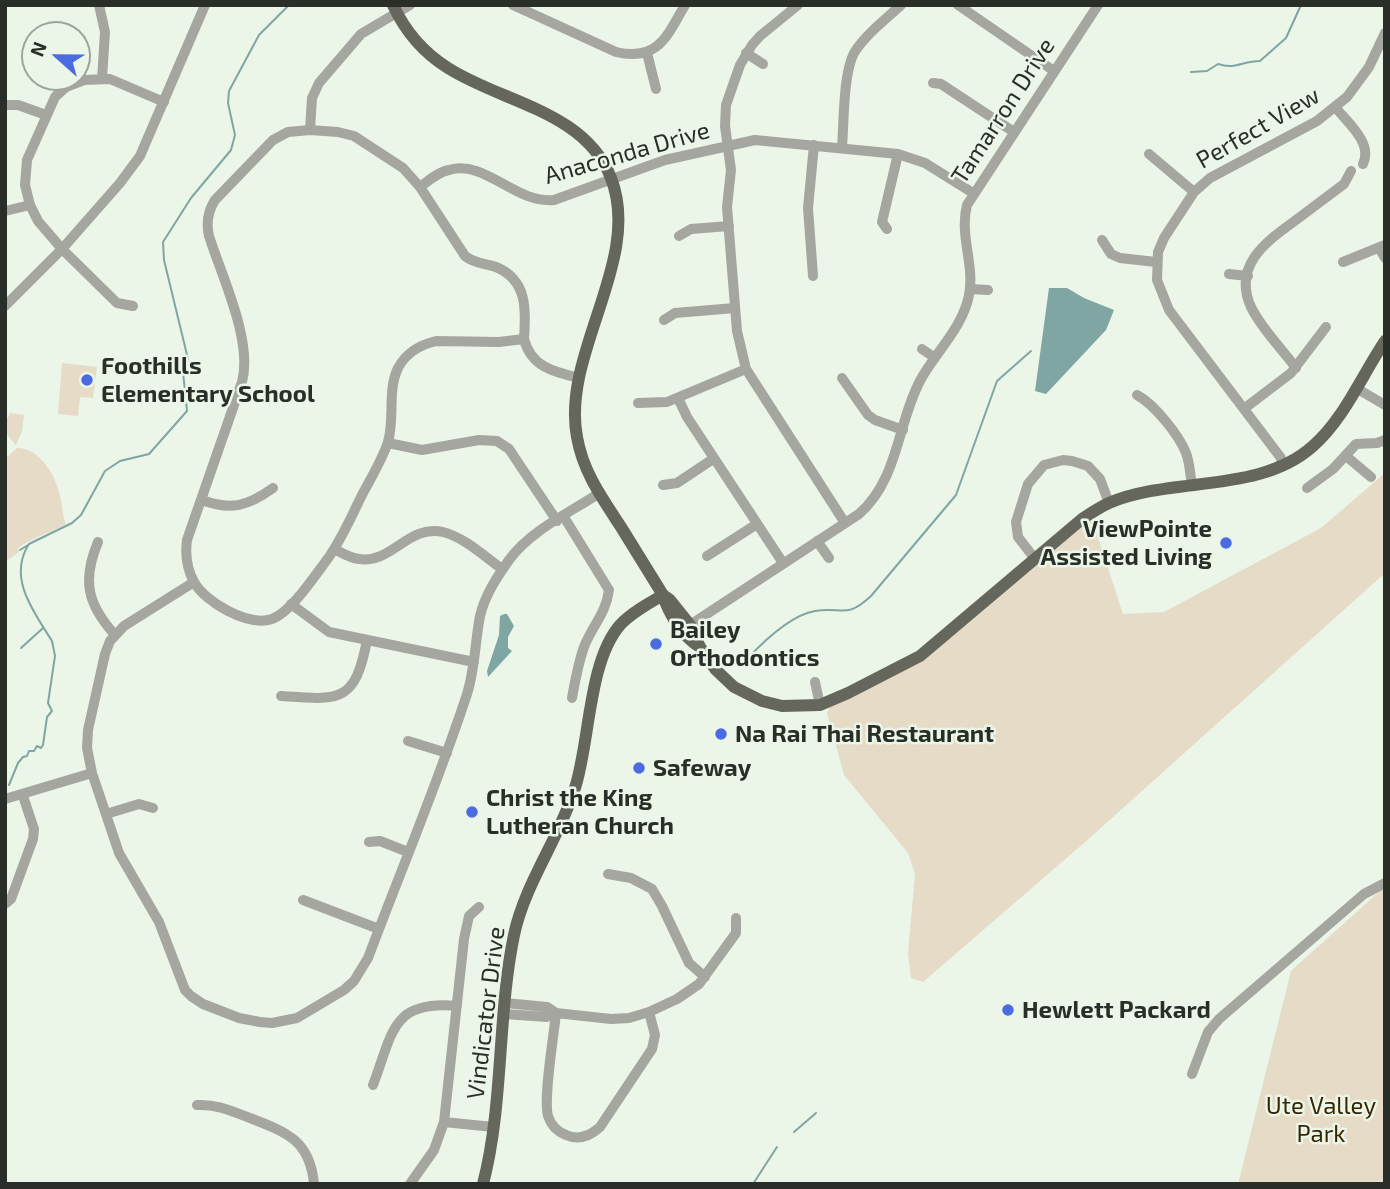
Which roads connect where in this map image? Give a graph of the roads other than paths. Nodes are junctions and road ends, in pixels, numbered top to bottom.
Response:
1 (99, 5) edge
2 (205, 5) edge
3 (410, 5) edge
4 (513, 5) edge
5 (685, 5) edge
6 (799, 5) edge
7 (901, 5) edge
8 (958, 5) edge
9 (1095, 6) edge
10 (395, 9) edge
11 (1385, 33) edge
12 (647, 53) junction
13 (746, 53) junction
14 (763, 64) dead end
15 (1054, 71) junction
16 (102, 79) junction
17 (933, 83) dead end
18 (656, 89) dead end
19 (164, 102) junction
20 (5, 105) edge
21 (1336, 108) junction
22 (46, 115) junction
23 (310, 130) junction
24 (1014, 132) junction
25 (814, 145) junction
26 (727, 147) junction
27 (842, 147) junction
28 (898, 154) junction
29 (1149, 155) dead end
30 (1363, 164) dead end
31 (1351, 171) dead end
32 (611, 179) junction
33 (419, 187) junction
34 (1194, 192) junction
35 (973, 193) junction
36 (30, 205) junction
37 (5, 211) edge
38 (729, 226) junction
39 (887, 229) dead end
40 (679, 236) dead end
41 (1102, 240) dead end
42 (1382, 246) edge
43 (62, 249) junction
44 (1385, 258) edge
45 (1156, 262) junction
46 (1343, 262) dead end
47 (1229, 274) dead end
48 (813, 276) dead end
49 (1248, 276) junction
50 (971, 289) junction
51 (988, 290) dead end
52 (5, 306) edge
53 (133, 306) dead end
54 (735, 308) junction
55 (664, 320) dead end
56 (1326, 327) dead end
57 (524, 339) junction
58 (1385, 341) edge
59 (922, 349) dead end
60 (935, 358) junction
61 (1296, 368) junction
62 (746, 369) junction
63 (579, 378) junction
64 (842, 378) dead end
65 (1356, 388) junction
66 (1137, 395) dead end
67 (678, 398) junction
68 (638, 403) dead end
69 (1385, 405) edge
70 (1245, 408) junction
71 (903, 430) junction
72 (1385, 440) edge
73 (388, 443) junction
74 (1346, 456) junction
75 (713, 459) junction
76 (1282, 467) junction
77 (1371, 477) dead end
78 (663, 485) dead end
79 (1192, 485) junction
80 (273, 488) dead end
81 (1307, 488) dead end
82 (598, 494) junction
83 (202, 500) junction
84 (1109, 503) junction
85 (560, 519) junction
86 (845, 523) junction
87 (757, 524) junction
88 (98, 541) dead end
89 (817, 541) junction
90 (334, 549) junction
91 (707, 556) dead end
92 (828, 558) dead end
93 (1035, 558) junction
94 (783, 564) junction
95 (502, 569) junction
96 (194, 582) junction
97 (663, 594) junction
98 (291, 604) junction
99 (690, 625) junction
100 (115, 635) junction
101 (368, 640) junction
102 (700, 647) junction
103 (474, 662) junction
104 (815, 682) dead end
105 (281, 696) dead end
106 (572, 698) dead end
107 (820, 705) junction
108 (408, 741) dead end
109 (447, 753) junction
110 (92, 773) junction
111 (23, 796) junction
112 (5, 799) edge
113 (152, 808) dead end
114 (106, 814) junction
115 (369, 842) dead end
116 (408, 852) junction
117 (608, 874) dead end
118 (1385, 883) edge
119 (303, 900) dead end
120 (5, 904) edge
121 (479, 907) dead end
122 (736, 918) dead end
123 (379, 929) junction
124 (705, 977) junction
125 (457, 1006) junction
126 (505, 1008) junction
127 (649, 1012) junction
128 (556, 1013) junction
129 (1192, 1074) dead end
130 (373, 1085) dead end
131 (197, 1105) dead end
132 (444, 1122) junction
133 (493, 1127) junction
134 (314, 1184) edge
135 (410, 1184) edge
136 (483, 1184) edge

1 - 16 street
2 - 19 street
3 - 10 street
4 - 12 street
5 - 12 street
6 - 13 street
7 - 27 street
8 - 15 street
9 - 15 street, Tamarron Drive
10 - 23 street
10 - 32 main road
11 - 21 street, Perfect View
12 - 18 street
13 - 14 street
13 - 26 street
15 - 24 street, Tamarron Drive
16 - 19 street
16 - 22 street
17 - 24 street
19 - 43 street
20 - 22 street
21 - 30 street
21 - 34 street, Perfect View
22 - 36 street
23 - 33 street
23 - 83 street
24 - 35 street, Tamarron Drive
25 - 26 street, Anaconda Drive
25 - 27 street, Anaconda Drive
25 - 48 street
26 - 32 street, Anaconda Drive
26 - 38 street
27 - 28 street, Anaconda Drive
28 - 35 street, Anaconda Drive
28 - 39 street
29 - 34 street
31 - 49 street
32 - 33 street, Anaconda Drive
32 - 63 main road
33 - 57 street
34 - 45 street, Perfect View
35 - 50 street, Tamarron Drive
36 - 37 street
36 - 43 street
38 - 40 street
38 - 54 street
41 - 45 street
42 - 44 street
42 - 46 street
43 - 52 street
43 - 53 street
45 - 70 street
47 - 49 street
49 - 61 street
50 - 51 street
50 - 60 street, Tamarron Drive
54 - 55 street
54 - 62 street
56 - 61 street
57 - 63 street
57 - 73 street
58 - 65 main road
59 - 60 street
60 - 71 street, Tamarron Drive
61 - 70 street
62 - 67 street
62 - 86 street
63 - 82 main road
64 - 71 street
65 - 69 street
65 - 76 main road
66 - 79 street
67 - 68 street
67 - 75 street
70 - 76 street
71 - 86 street, Tamarron Drive
72 - 74 street
73 - 85 street
73 - 90 street
74 - 77 street
74 - 81 street
75 - 78 street
75 - 87 street
76 - 79 main road
79 - 84 main road
80 - 83 street
82 - 85 street
82 - 97 main road
83 - 96 street
84 - 93 main road
84 - 93 street
85 - 95 street
85 - 106 street
86 - 89 street, Tamarron Drive
87 - 91 street
87 - 94 street
88 - 100 street
89 - 92 street
89 - 94 street, Tamarron Drive
90 - 95 street
90 - 98 street
93 - 107 main road
94 - 99 street, Tamarron Drive
95 - 103 street
96 - 98 street
96 - 100 street
97 - 99 main road
97 - 102 main road
97 - 126 main road, Vindicator Drive
98 - 101 street
99 - 102 main road
100 - 110 street
101 - 103 street
101 - 105 street
102 - 107 main road
103 - 109 street
104 - 107 street
108 - 109 street
109 - 116 street
110 - 111 street
110 - 114 street
111 - 112 street
111 - 120 street
113 - 114 street
114 - 123 street
115 - 116 street
116 - 123 street
117 - 124 street
118 - 129 street
119 - 123 street
121 - 125 street
122 - 124 street
124 - 127 street
125 - 130 street
125 - 132 street
126 - 128 street
126 - 133 main road, Vindicator Drive
127 - 128 street
127 - 128 street
131 - 134 street
132 - 133 street
132 - 135 street
133 - 136 main road, Vindicator Drive

